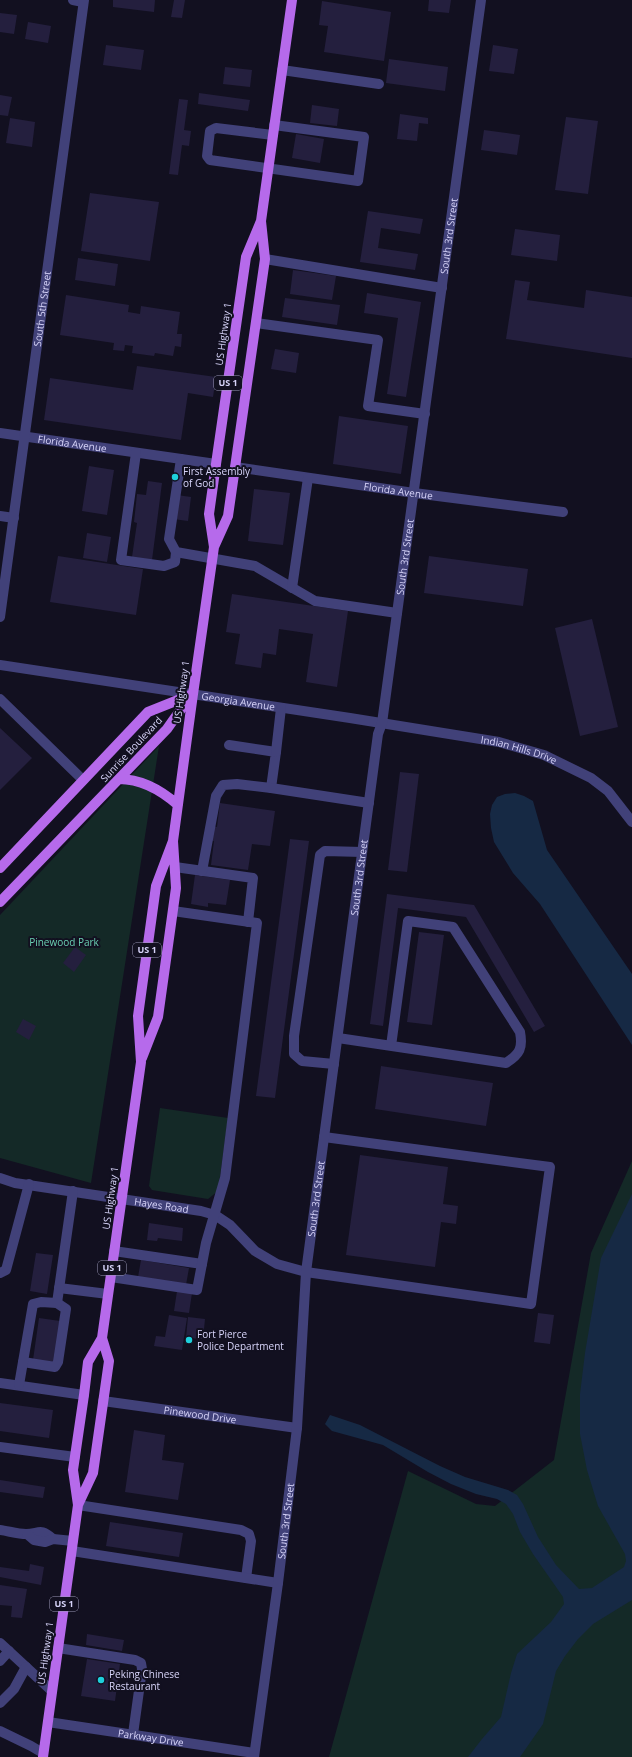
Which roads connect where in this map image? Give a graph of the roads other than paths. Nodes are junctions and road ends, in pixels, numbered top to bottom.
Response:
1 (290, 0) edge
2 (481, 0) edge
3 (80, 1) edge
4 (282, 70) junction
5 (378, 84) dead end
6 (274, 125) junction
7 (273, 135) junction
8 (268, 168) junction
9 (261, 221) junction
10 (265, 259) junction
11 (442, 288) junction
12 (256, 323) junction
13 (425, 414) junction
14 (0, 433) edge
15 (25, 437) junction
16 (136, 453) junction
17 (181, 459) junction
18 (216, 464) junction
19 (235, 467) junction
20 (308, 478) junction
21 (414, 494) junction
22 (563, 512) dead end
23 (0, 516) edge
24 (14, 518) junction
25 (214, 547) junction
26 (176, 552) junction
27 (213, 558) junction
28 (292, 588) junction
29 (397, 613) junction
30 (0, 617) edge
31 (0, 665) edge
32 (193, 694) junction
33 (0, 699) edge
34 (281, 708) junction
35 (382, 723) junction
36 (229, 745) dead end
37 (276, 752) junction
38 (119, 779) junction
39 (83, 780) junction
40 (271, 788) junction
41 (369, 803) junction
42 (178, 806) junction
43 (632, 822) edge
44 (174, 841) junction
45 (362, 852) junction
46 (175, 867) junction
47 (0, 868) edge
48 (202, 871) junction
49 (0, 902) edge
50 (173, 912) junction
51 (248, 922) junction
52 (338, 1038) junction
53 (391, 1046) junction
54 (141, 1062) junction
55 (334, 1064) junction
56 (324, 1137) junction
57 (0, 1179) edge
58 (29, 1184) junction
59 (73, 1191) junction
60 (122, 1198) junction
61 (215, 1215) junction
62 (114, 1251) junction
63 (202, 1264) junction
64 (306, 1272) junction
65 (0, 1273) edge
66 (111, 1277) junction
67 (59, 1288) junction
68 (108, 1294) junction
69 (57, 1303) junction
70 (102, 1338) junction
71 (23, 1362) junction
72 (0, 1383) edge
73 (19, 1385) junction
74 (84, 1395) junction
75 (103, 1401) junction
76 (296, 1428) junction
77 (0, 1447) edge
78 (75, 1456) junction
79 (78, 1505) junction
80 (0, 1530) edge
81 (72, 1546) junction
82 (246, 1578) junction
83 (278, 1583) junction
84 (0, 1643) edge
85 (58, 1648) junction
86 (9, 1651) junction
87 (0, 1661) edge
88 (26, 1667) junction
89 (52, 1692) junction
90 (0, 1703) edge
91 (48, 1722) junction
92 (0, 1731) edge
93 (133, 1734) junction
94 (43, 1755) edge
95 (254, 1755) edge

1 - 4 main road, US Highway 1 / US 1
2 - 11 street, South 3rd Street
3 - 15 street, South 5th Street
4 - 5 street
4 - 6 main road, US Highway 1 / US 1
6 - 7 main road, US Highway 1 / US 1
6 - 8 street
7 - 8 main road, US Highway 1 / US 1
7 - 8 street
8 - 9 main road, US Highway 1 / US 1
9 - 10 main road, US Highway 1 / US 1
9 - 18 main road, US Highway 1 / US 1
10 - 11 street
10 - 12 main road, US Highway 1 / US 1
11 - 13 street, South 3rd Street
12 - 13 street
12 - 19 main road, US Highway 1 / US 1
13 - 21 street, South 3rd Street
14 - 15 street, Florida Avenue
15 - 16 street, Florida Avenue
15 - 24 street, South 5th Street
16 - 17 street, Florida Avenue
16 - 26 street
17 - 18 street, Florida Avenue
17 - 26 street
18 - 25 main road, US Highway 1 / US 1
19 - 20 street, Florida Avenue
19 - 25 main road, US Highway 1 / US 1
20 - 21 street, Florida Avenue
20 - 28 street
21 - 22 street, Florida Avenue
21 - 29 street, South 3rd Street
23 - 24 street
24 - 30 street, South 5th Street
25 - 27 main road, US Highway 1 / US 1
26 - 27 street
27 - 28 street
27 - 32 main road, US Highway 1 / US 1
28 - 29 street
29 - 35 street, South 3rd Street
31 - 32 street, Georgia Avenue
32 - 34 street, Georgia Avenue
32 - 38 main road, Sunrise Boulevard
32 - 39 main road, Sunrise Boulevard
32 - 42 main road, US Highway 1 / US 1
33 - 39 street
34 - 35 street, Georgia Avenue
34 - 37 street
35 - 41 street, South 3rd Street
35 - 43 street, Indian Hills Drive
36 - 37 street
37 - 40 street
38 - 42 main road
38 - 49 main road, Sunrise Boulevard
39 - 47 main road, Sunrise Boulevard
40 - 41 street
40 - 48 street
41 - 45 street, South 3rd Street
42 - 44 main road, US Highway 1 / US 1
44 - 46 main road, US Highway 1 / US 1
44 - 54 main road, US Highway 1 / US 1
45 - 52 street, South 3rd Street
45 - 55 street
46 - 48 street
46 - 50 main road, US Highway 1 / US 1
48 - 51 street
50 - 51 street
50 - 54 main road, US Highway 1 / US 1
51 - 61 street
52 - 53 street
52 - 55 street, South 3rd Street
53 - 53 street
54 - 60 main road, US Highway 1 / US 1
55 - 56 street, South 3rd Street
56 - 64 street, South 3rd Street
56 - 64 street, Hayes Road
57 - 58 street, Hayes Road
58 - 59 street, Hayes Road
58 - 65 street
59 - 60 street, Hayes Road
59 - 67 street
60 - 61 street, Hayes Road
60 - 62 main road, US Highway 1 / US 1
61 - 63 street
61 - 64 street, Hayes Road
62 - 63 street
62 - 66 main road, US Highway 1 / US 1
63 - 66 street
64 - 76 street, South 3rd Street
66 - 68 main road, US Highway 1 / US 1
67 - 68 street
67 - 69 street
68 - 70 main road, US Highway 1 / US 1
69 - 71 street
69 - 71 street
70 - 74 main road, US Highway 1 / US 1
70 - 75 main road, US Highway 1 / US 1
71 - 73 street
72 - 73 street
73 - 74 street
74 - 78 main road, US Highway 1 / US 1
75 - 76 street, Pinewood Drive
75 - 79 main road, US Highway 1 / US 1
76 - 83 street, South 3rd Street
77 - 78 street
78 - 79 main road, US Highway 1 / US 1
79 - 81 main road, US Highway 1 / US 1
79 - 82 street
80 - 81 street
81 - 82 street
81 - 85 main road, US Highway 1 / US 1
82 - 83 street
83 - 95 street, South 3rd Street
84 - 86 street
85 - 89 main road, US Highway 1 / US 1
85 - 93 street
86 - 87 street
86 - 88 street
88 - 89 street
88 - 90 street
89 - 91 main road, US Highway 1 / US 1
91 - 93 street, Parkway Drive
91 - 94 main road, US Highway 1 / US 1
92 - 94 street
93 - 95 street, Parkway Drive

